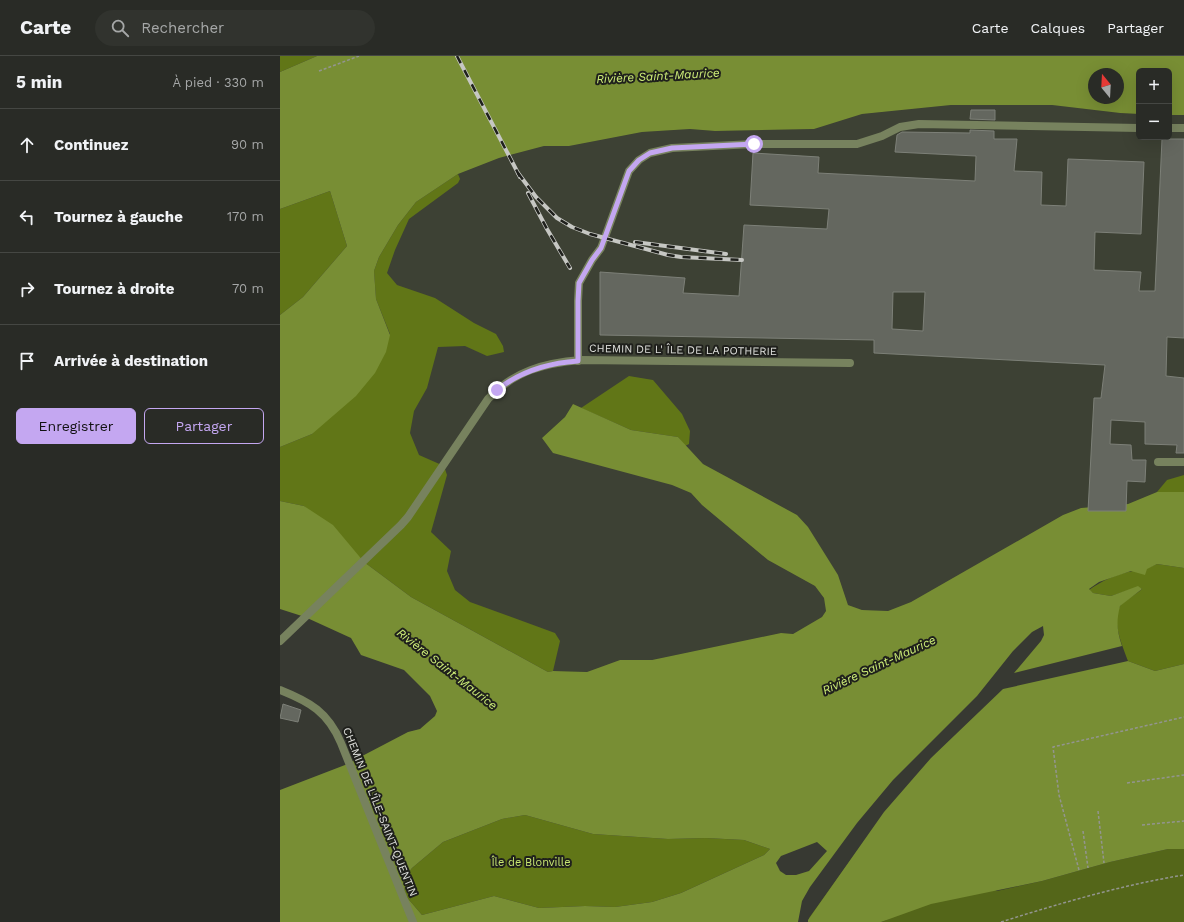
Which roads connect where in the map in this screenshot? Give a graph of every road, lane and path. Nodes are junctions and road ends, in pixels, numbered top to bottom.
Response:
1 (359, 56) edge
2 (319, 72) dead end
3 (1136, 128) edge
4 (1172, 128) edge
5 (1184, 128) edge
6 (578, 361) junction
7 (850, 364) dead end
8 (1158, 462) dead end
9 (1184, 462) edge
10 (280, 641) edge
11 (280, 690) edge
12 (1184, 717) edge
13 (1184, 776) edge
14 (1127, 783) dead end
15 (1098, 811) dead end
16 (1184, 821) edge
17 (1142, 825) dead end
18 (1083, 832) dead end
19 (1104, 863) dead end
20 (1088, 868) dead end
21 (1079, 870) dead end
22 (1184, 875) edge
23 (413, 922) edge
24 (1001, 922) edge

1 - 2 path
3 - 6 street
4 - 5 street
6 - 7 street, CHEMIN DE L' ÎLE DE LA POTHERIE
6 - 10 street, CHEMIN DE L' ÎLE DE LA POTHERIE
8 - 9 street
11 - 23 street, CHEMIN DE L'ÎLE-SAINT-QUENTIN
12 - 21 path
13 - 14 path
15 - 19 path
16 - 17 path
18 - 20 path
22 - 24 path

